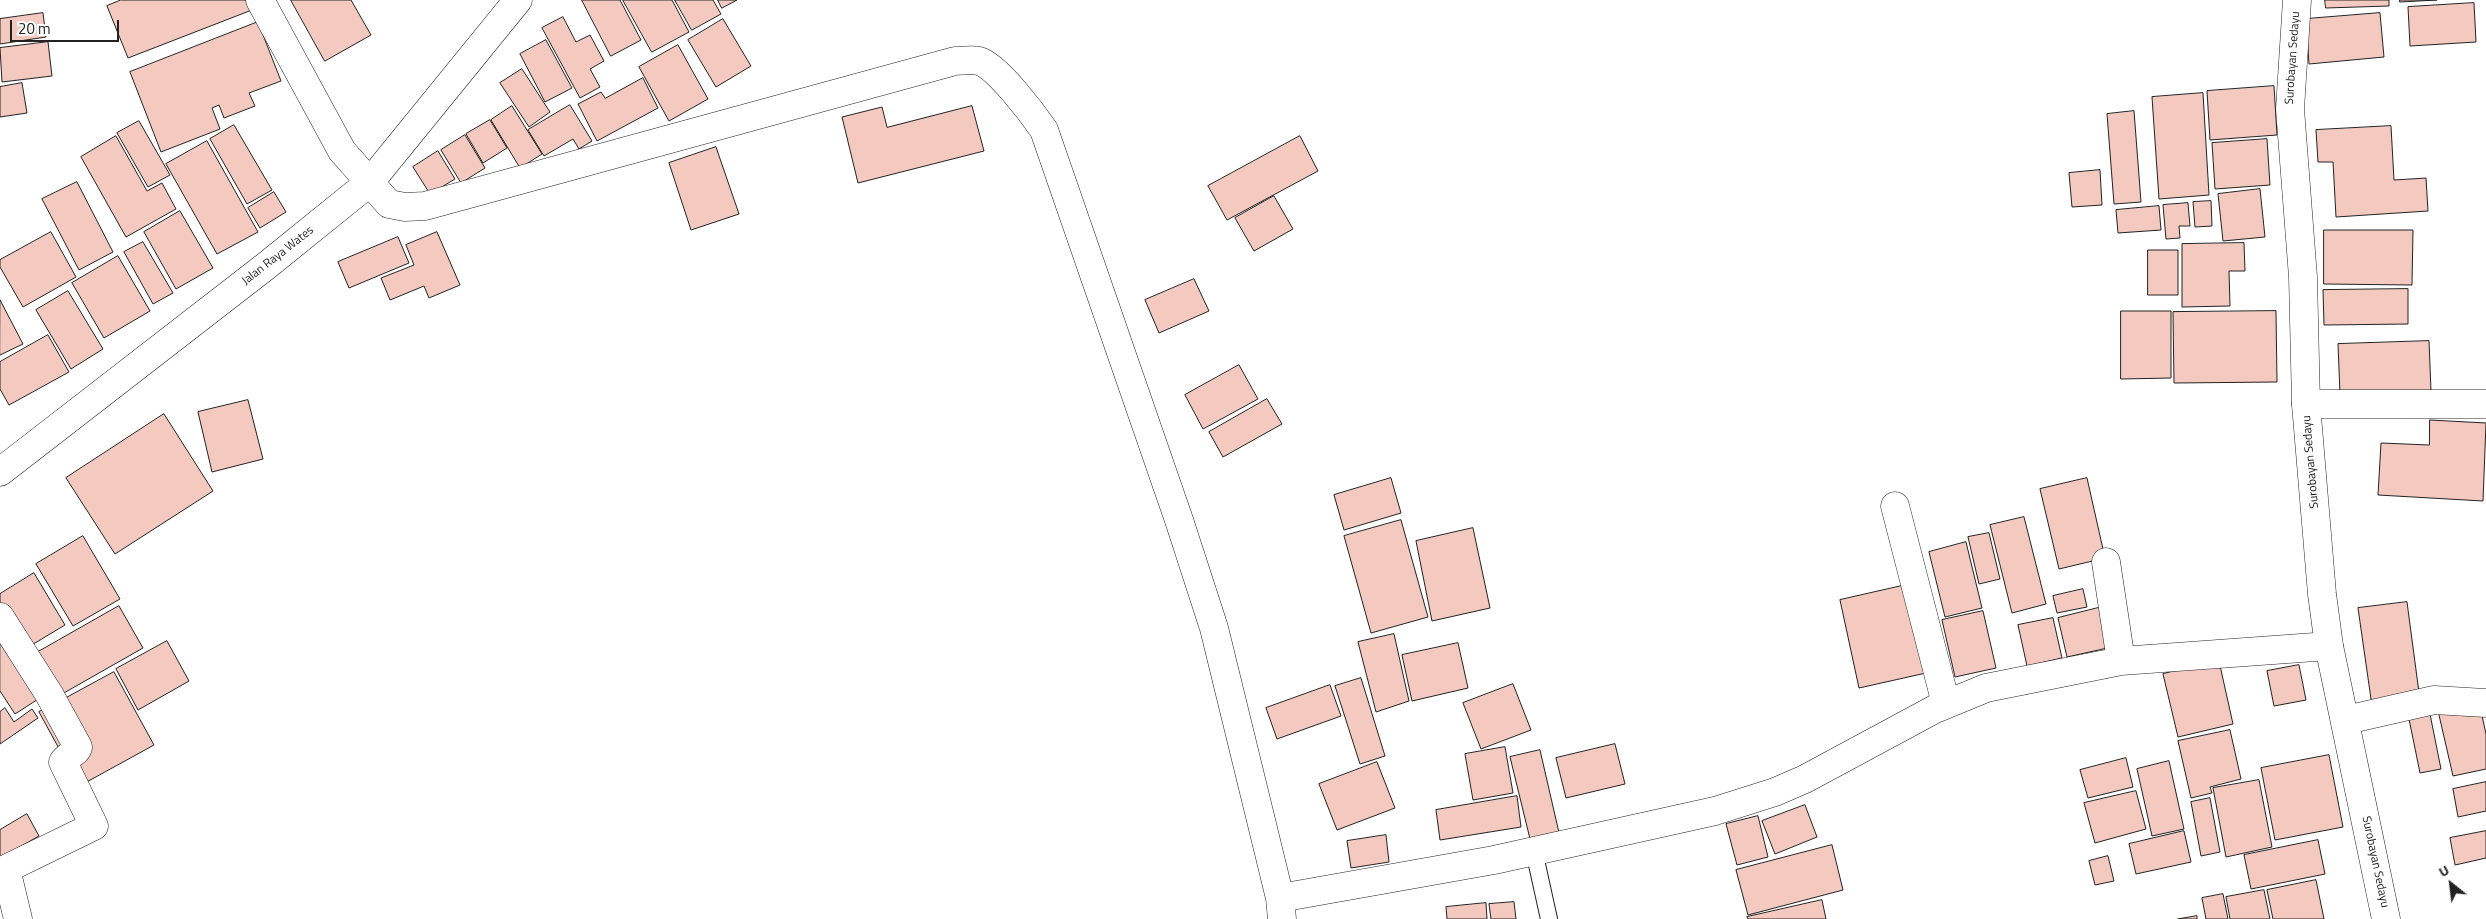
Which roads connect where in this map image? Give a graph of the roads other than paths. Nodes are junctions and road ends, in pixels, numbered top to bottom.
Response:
1 (260, 0) edge
2 (518, 0) edge
3 (2297, 0) edge
4 (370, 182) junction
5 (2306, 404) junction
6 (2486, 404) edge
7 (0, 472) edge
8 (1895, 506) dead end
9 (2106, 562) dead end
10 (0, 617) edge
11 (2329, 646) junction
12 (2121, 661) junction
13 (2486, 703) edge
14 (1946, 704) junction
15 (2346, 720) junction
16 (1534, 851) junction
17 (3, 871) edge
18 (1281, 909) edge
19 (18, 919) edge
20 (1549, 919) edge
21 (2386, 919) edge

1 - 4 main road
2 - 4 main road, Jalan Raya Wates
3 - 5 main road, Surobayan Sedayu
4 - 7 main road, Jalan Raya Wates
4 - 18 main road
5 - 6 main road
5 - 11 main road, Surobayan Sedayu
8 - 14 main road
9 - 12 main road
10 - 17 main road
11 - 12 main road
11 - 15 main road, Surobayan Sedayu
12 - 14 main road
13 - 15 main road
14 - 16 main road
15 - 21 main road, Surobayan Sedayu
16 - 18 main road
16 - 20 lane
17 - 19 main road

